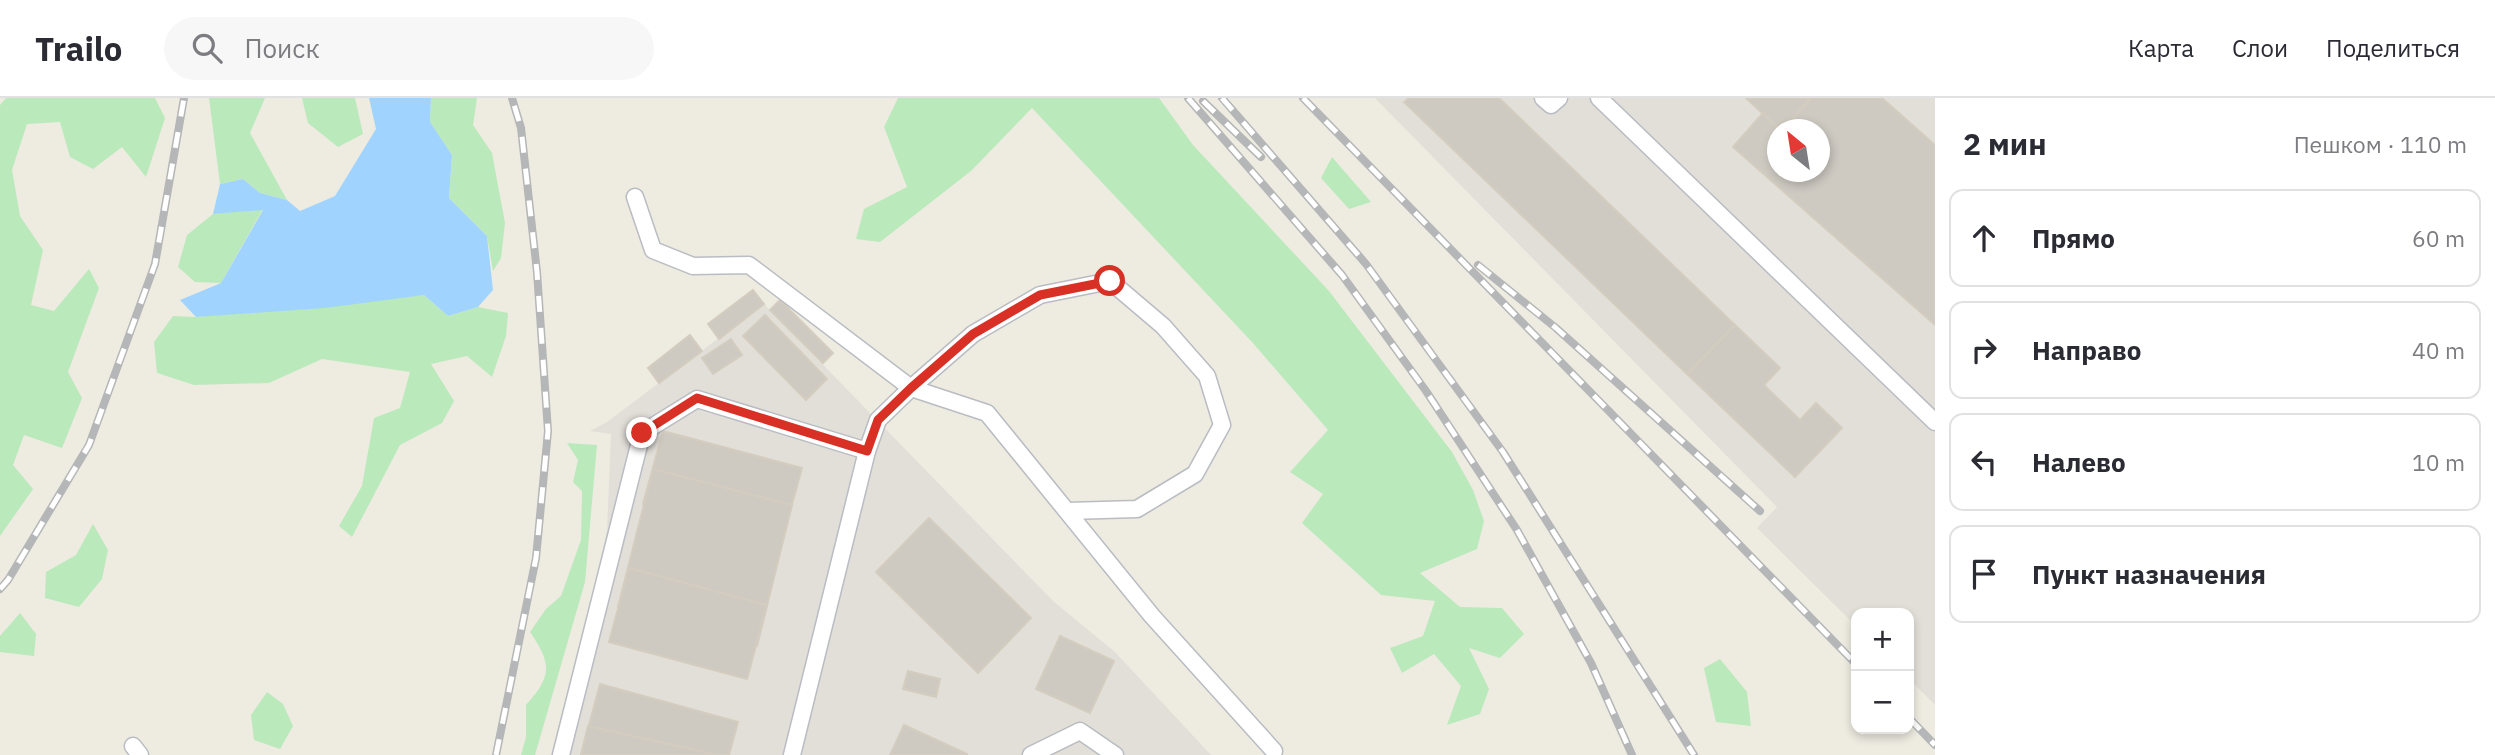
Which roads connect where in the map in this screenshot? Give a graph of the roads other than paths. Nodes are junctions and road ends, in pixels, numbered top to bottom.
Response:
1 (1544, 98) edge
2 (1559, 98) edge
3 (1599, 98) edge
4 (635, 197) dead end
5 (911, 388) junction
6 (1935, 422) edge
7 (867, 451) junction
8 (1068, 511) junction
9 (1274, 751) dead end
10 (562, 755) edge
11 (792, 755) edge
12 (1031, 755) edge
13 (1115, 755) edge

1 - 2 lane
3 - 6 lane
4 - 5 lane
5 - 7 lane
5 - 8 lane
5 - 8 lane
7 - 10 lane
7 - 11 lane
8 - 9 lane
12 - 13 lane

